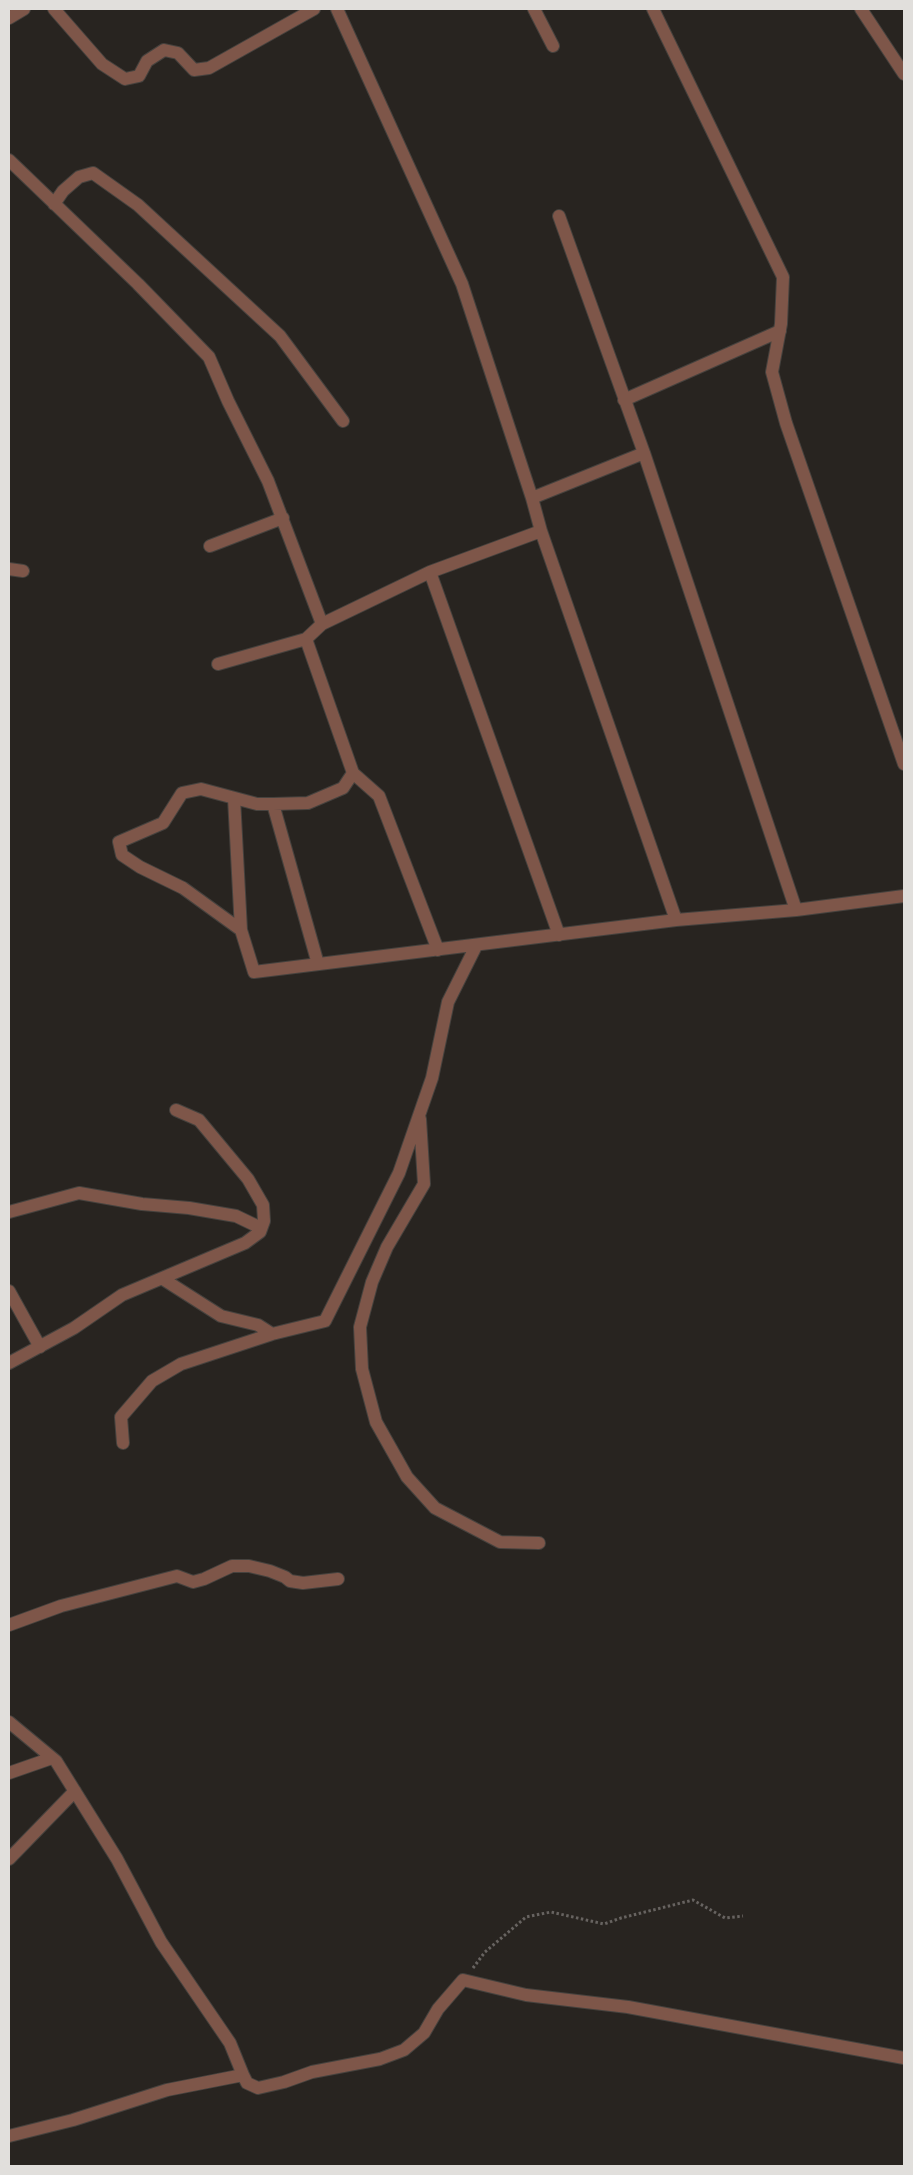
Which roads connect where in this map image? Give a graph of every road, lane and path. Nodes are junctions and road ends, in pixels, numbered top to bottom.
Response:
1 (24, 9) edge
2 (54, 9) edge
3 (314, 9) edge
4 (338, 9) edge
5 (534, 9) edge
6 (653, 9) edge
7 (861, 9) edge
8 (9, 18) edge
9 (552, 46) dead end
10 (904, 74) edge
11 (9, 160) edge
12 (54, 204) junction
13 (559, 216) dead end
14 (780, 331) junction
15 (624, 400) junction
16 (343, 421) dead end
17 (644, 453) junction
18 (532, 498) junction
19 (282, 518) junction
20 (541, 531) junction
21 (210, 546) dead end
22 (9, 569) edge
23 (23, 571) dead end
24 (430, 572) junction
25 (322, 624) junction
26 (306, 639) junction
27 (218, 664) dead end
28 (904, 764) edge
29 (353, 773) junction
30 (234, 798) junction
31 (273, 804) junction
32 (904, 896) edge
33 (796, 910) junction
34 (676, 920) junction
35 (241, 930) junction
36 (559, 935) junction
37 (476, 946) junction
38 (438, 950) junction
39 (318, 964) junction
40 (176, 1110) dead end
41 (420, 1114) junction
42 (9, 1212) edge
43 (261, 1228) junction
44 (163, 1279) junction
45 (9, 1291) edge
46 (272, 1334) junction
47 (40, 1348) junction
48 (9, 1364) edge
49 (123, 1443) dead end
50 (539, 1543) dead end
51 (338, 1579) dead end
52 (9, 1625) edge
53 (9, 1722) edge
54 (52, 1758) junction
55 (9, 1773) edge
56 (75, 1791) junction
57 (9, 1859) edge
58 (743, 1916) dead end
59 (463, 1980) junction
60 (904, 2058) edge
61 (242, 2075) junction
62 (9, 2136) edge

1 - 8 street
2 - 3 street
4 - 18 street
5 - 9 street
6 - 14 street
7 - 10 street
11 - 12 street
12 - 16 street
12 - 19 street
13 - 15 street
14 - 15 street
14 - 28 street
15 - 17 street
17 - 18 street
17 - 33 street
18 - 20 street
19 - 21 street
19 - 25 street
20 - 24 street
20 - 34 street
22 - 23 street
24 - 25 street
24 - 36 street
25 - 26 street
26 - 27 street
26 - 29 street
29 - 31 street
29 - 38 street
30 - 31 street
30 - 35 street
30 - 35 street
31 - 39 street
32 - 33 street
33 - 34 street
34 - 36 street
35 - 39 street
36 - 37 street
37 - 38 street
37 - 41 street
38 - 39 street
40 - 43 street
41 - 46 street
41 - 50 street
42 - 43 street
43 - 44 street
44 - 46 street
44 - 47 street
45 - 47 street
46 - 49 street
47 - 48 street
51 - 52 street
53 - 54 street
54 - 55 street
54 - 56 street
56 - 57 street
56 - 61 street
58 - 59 path
59 - 60 street
59 - 61 street
61 - 62 street

